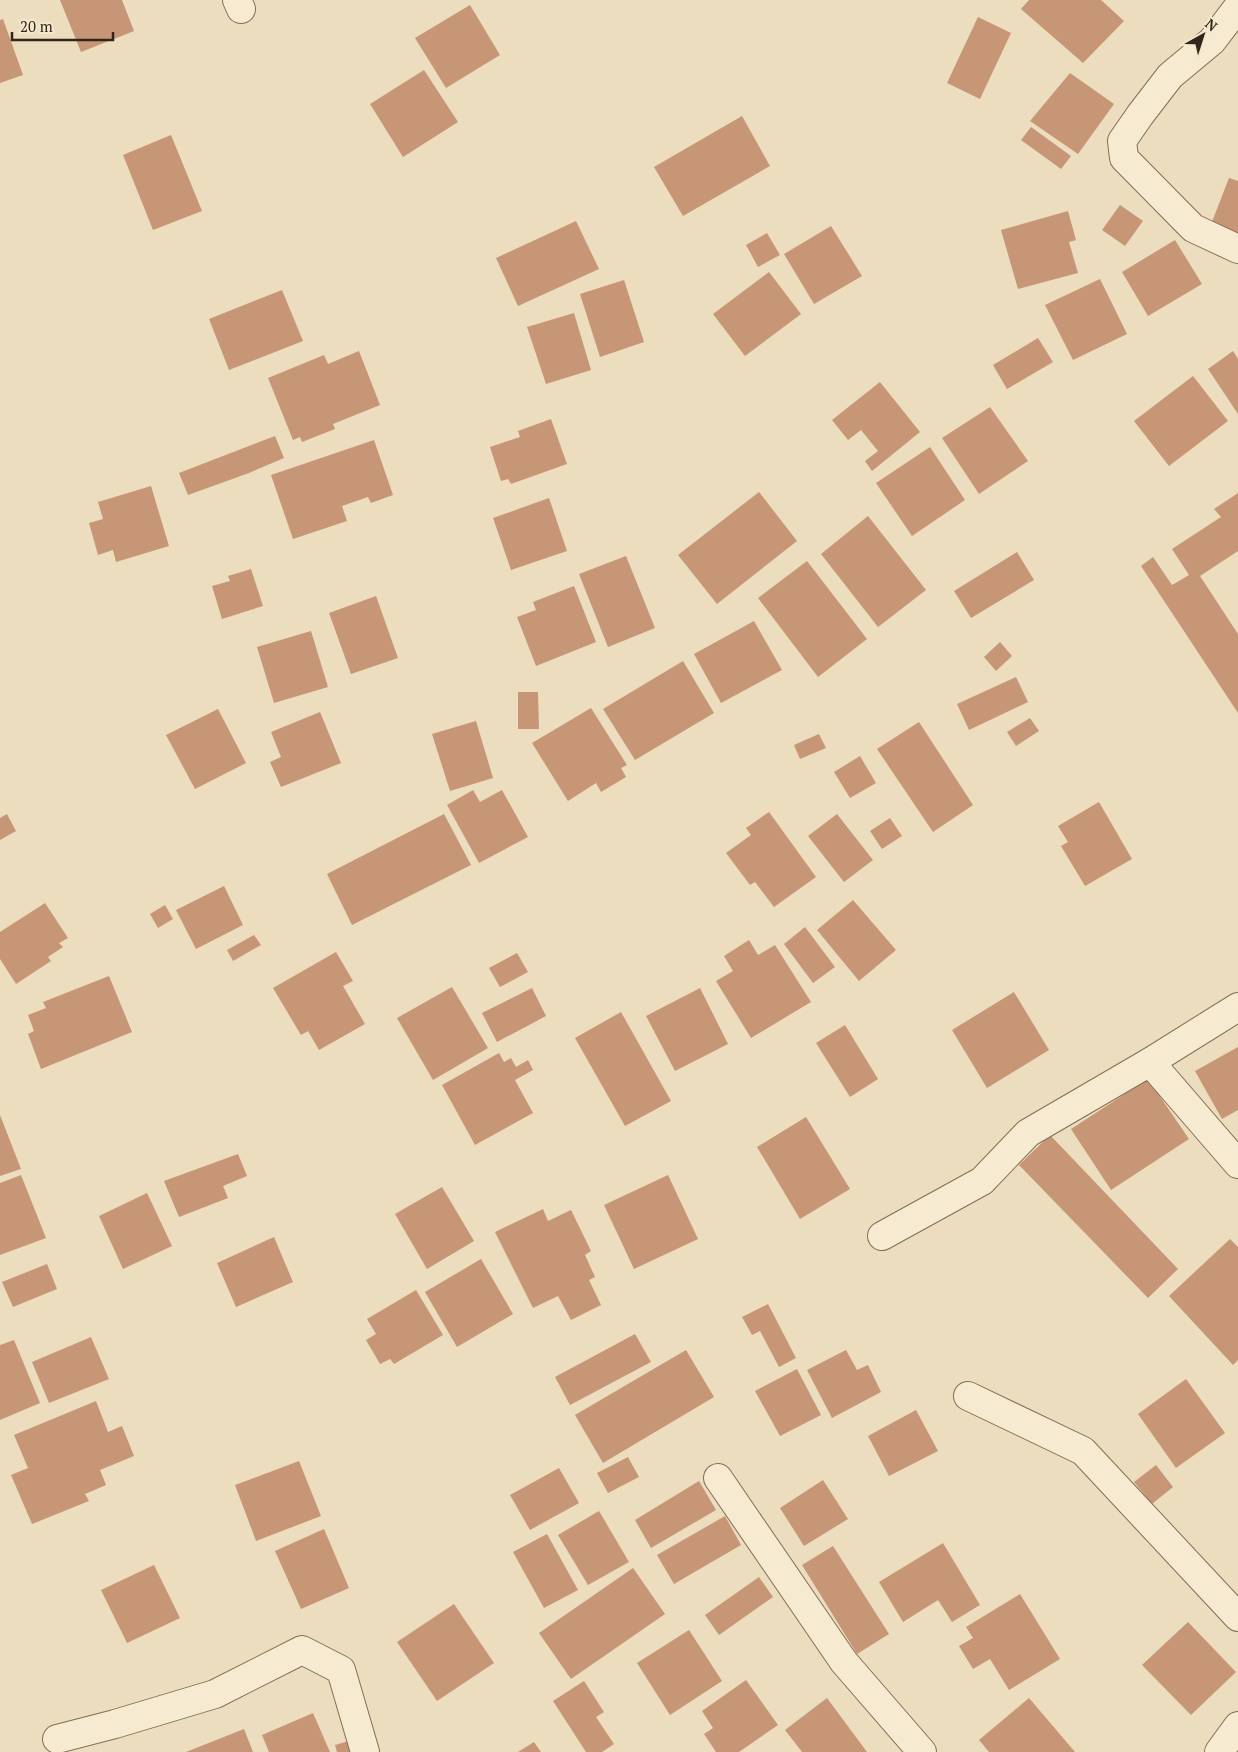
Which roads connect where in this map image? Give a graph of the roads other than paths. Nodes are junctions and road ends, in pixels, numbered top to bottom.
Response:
1 (1238, 7) edge
2 (1238, 249) edge
3 (1238, 1007) edge
4 (1150, 1062) junction
5 (1238, 1164) edge
6 (882, 1236) dead end
7 (968, 1396) dead end
8 (718, 1478) dead end
9 (1238, 1617) edge
10 (1238, 1726) edge
11 (57, 1739) dead end
12 (365, 1752) edge
13 (922, 1752) edge
14 (1220, 1752) edge

1 - 2 street
3 - 4 street
4 - 5 street
4 - 6 street
7 - 9 street
8 - 13 street
10 - 14 street
11 - 12 street

